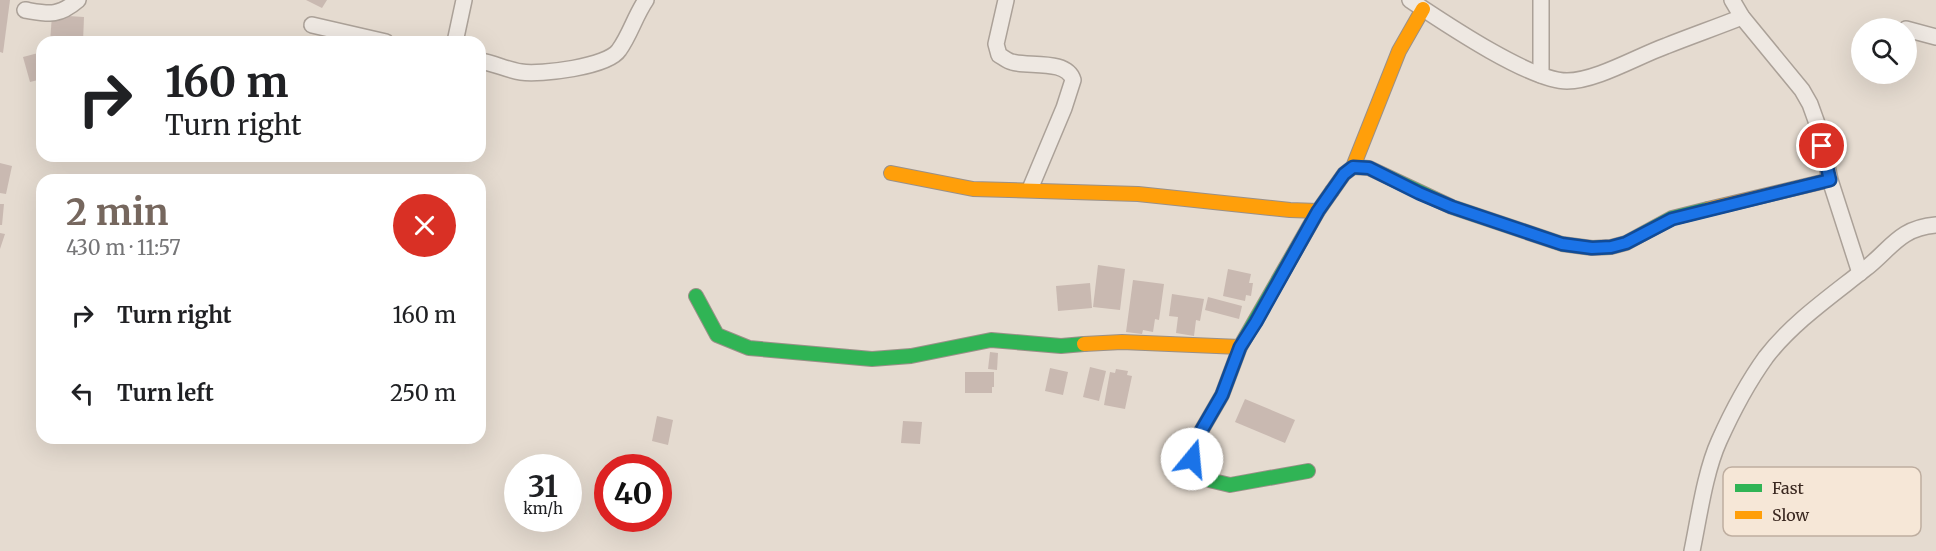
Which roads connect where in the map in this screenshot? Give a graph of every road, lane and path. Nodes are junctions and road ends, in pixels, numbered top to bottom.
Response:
1 (78, 0) edge
2 (464, 0) edge
3 (646, 0) edge
4 (1006, 0) edge
5 (1541, 0) edge
6 (1732, 0) edge
7 (1417, 4) edge
8 (25, 10) dead end
9 (1743, 17) junction
10 (312, 25) dead end
11 (1917, 32) edge
12 (360, 36) edge
13 (456, 36) edge
14 (1936, 37) edge
15 (486, 62) edge
16 (1541, 75) junction
17 (1353, 167) junction
18 (891, 173) dead end
19 (1830, 180) junction
20 (1030, 189) junction
21 (1318, 211) junction
22 (1936, 225) edge
23 (1860, 273) junction
24 (696, 296) dead end
25 (1240, 347) junction
26 (1308, 471) dead end
27 (1692, 551) edge

1 - 8 street
2 - 13 street
3 - 15 street
4 - 20 street
5 - 16 street
6 - 9 street
7 - 16 street
7 - 17 street
9 - 16 street
9 - 19 street
10 - 12 street
11 - 14 street
17 - 19 street
17 - 21 street
18 - 20 street
19 - 23 street
20 - 21 street
21 - 25 street
22 - 23 street
23 - 27 street
24 - 25 street
25 - 26 street

